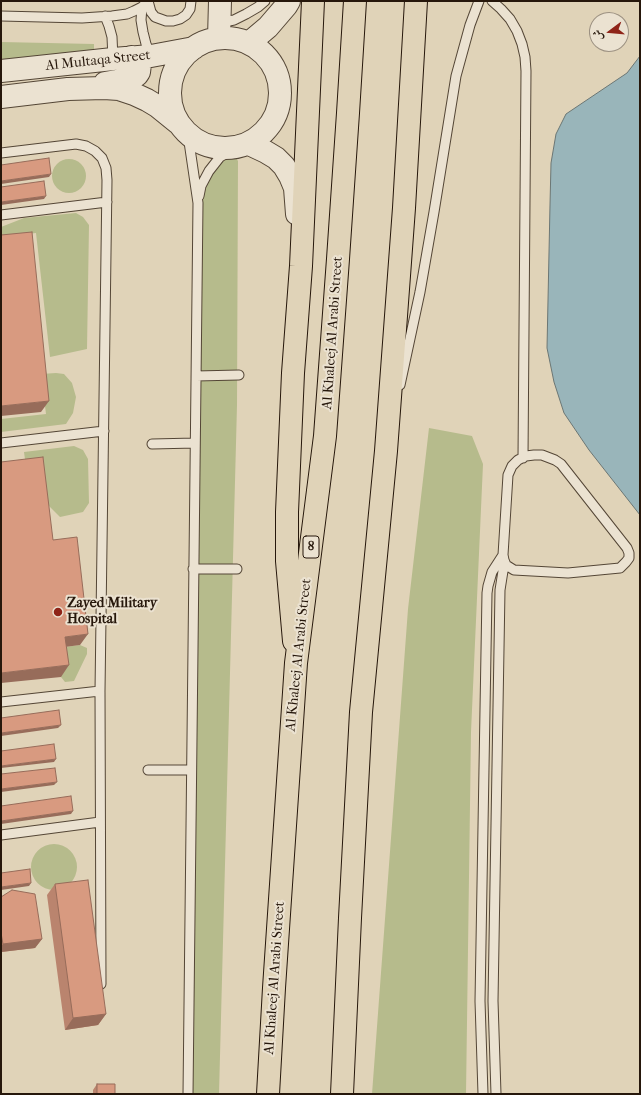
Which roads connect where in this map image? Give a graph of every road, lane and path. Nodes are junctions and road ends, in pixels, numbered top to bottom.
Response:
1 (191, 1) edge
2 (220, 1) edge
3 (265, 1) edge
4 (289, 1) edge
5 (314, 1) edge
6 (355, 1) edge
7 (416, 1) edge
8 (479, 1) edge
9 (492, 1) edge
10 (146, 3) edge
11 (1, 16) edge
12 (105, 16) junction
13 (219, 31) junction
14 (249, 43) junction
15 (194, 48) junction
16 (132, 57) junction
17 (1, 71) edge
18 (68, 89) junction
19 (1, 97) edge
20 (183, 129) junction
21 (242, 146) junction
22 (1, 154) edge
23 (107, 202) junction
24 (198, 203) junction
25 (1, 215) edge
26 (301, 266) junction
27 (239, 375) dead end
28 (196, 376) junction
29 (104, 431) junction
30 (1, 443) edge
31 (195, 443) junction
32 (152, 444) dead end
33 (386, 451) junction
34 (523, 458) junction
35 (504, 554) junction
36 (506, 564) junction
37 (193, 569) junction
38 (237, 569) dead end
39 (296, 663) junction
40 (100, 691) junction
41 (1, 702) edge
42 (148, 770) dead end
43 (191, 770) junction
44 (100, 822) junction
45 (1, 835) edge
46 (101, 990) edge
47 (188, 1094) edge
48 (268, 1094) edge
49 (342, 1094) edge
50 (483, 1094) edge
51 (496, 1094) edge

1 - 10 lane
2 - 13 street
3 - 13 lane
4 - 14 street
5 - 26 main road
6 - 39 main road, Al Khaleej Al Arabi Street / 8
7 - 33 main road
8 - 33 lane
9 - 34 lane
10 - 12 lane
10 - 16 lane
11 - 12 lane
12 - 16 lane
13 - 14 street
13 - 15 street
14 - 21 street
15 - 16 street, Al Multaqa Street
15 - 20 street
16 - 17 street, Al Multaqa Street
16 - 18 street
18 - 19 street, Al Multaqa Street
18 - 20 street, Al Multaqa Street
20 - 21 street
20 - 24 lane
21 - 24 lane
21 - 26 street
22 - 23 lane
23 - 25 lane
23 - 29 lane
24 - 28 lane
26 - 39 main road
27 - 28 lane
28 - 31 lane
29 - 30 lane
29 - 40 lane
31 - 32 lane
31 - 37 lane
33 - 49 main road
34 - 35 lane
34 - 36 lane
35 - 36 lane
35 - 50 lane
36 - 51 lane
37 - 38 lane
37 - 43 lane
39 - 48 main road, Al Khaleej Al Arabi Street / 8
40 - 41 lane
40 - 44 lane
42 - 43 lane
43 - 47 lane
44 - 45 lane
44 - 46 lane

